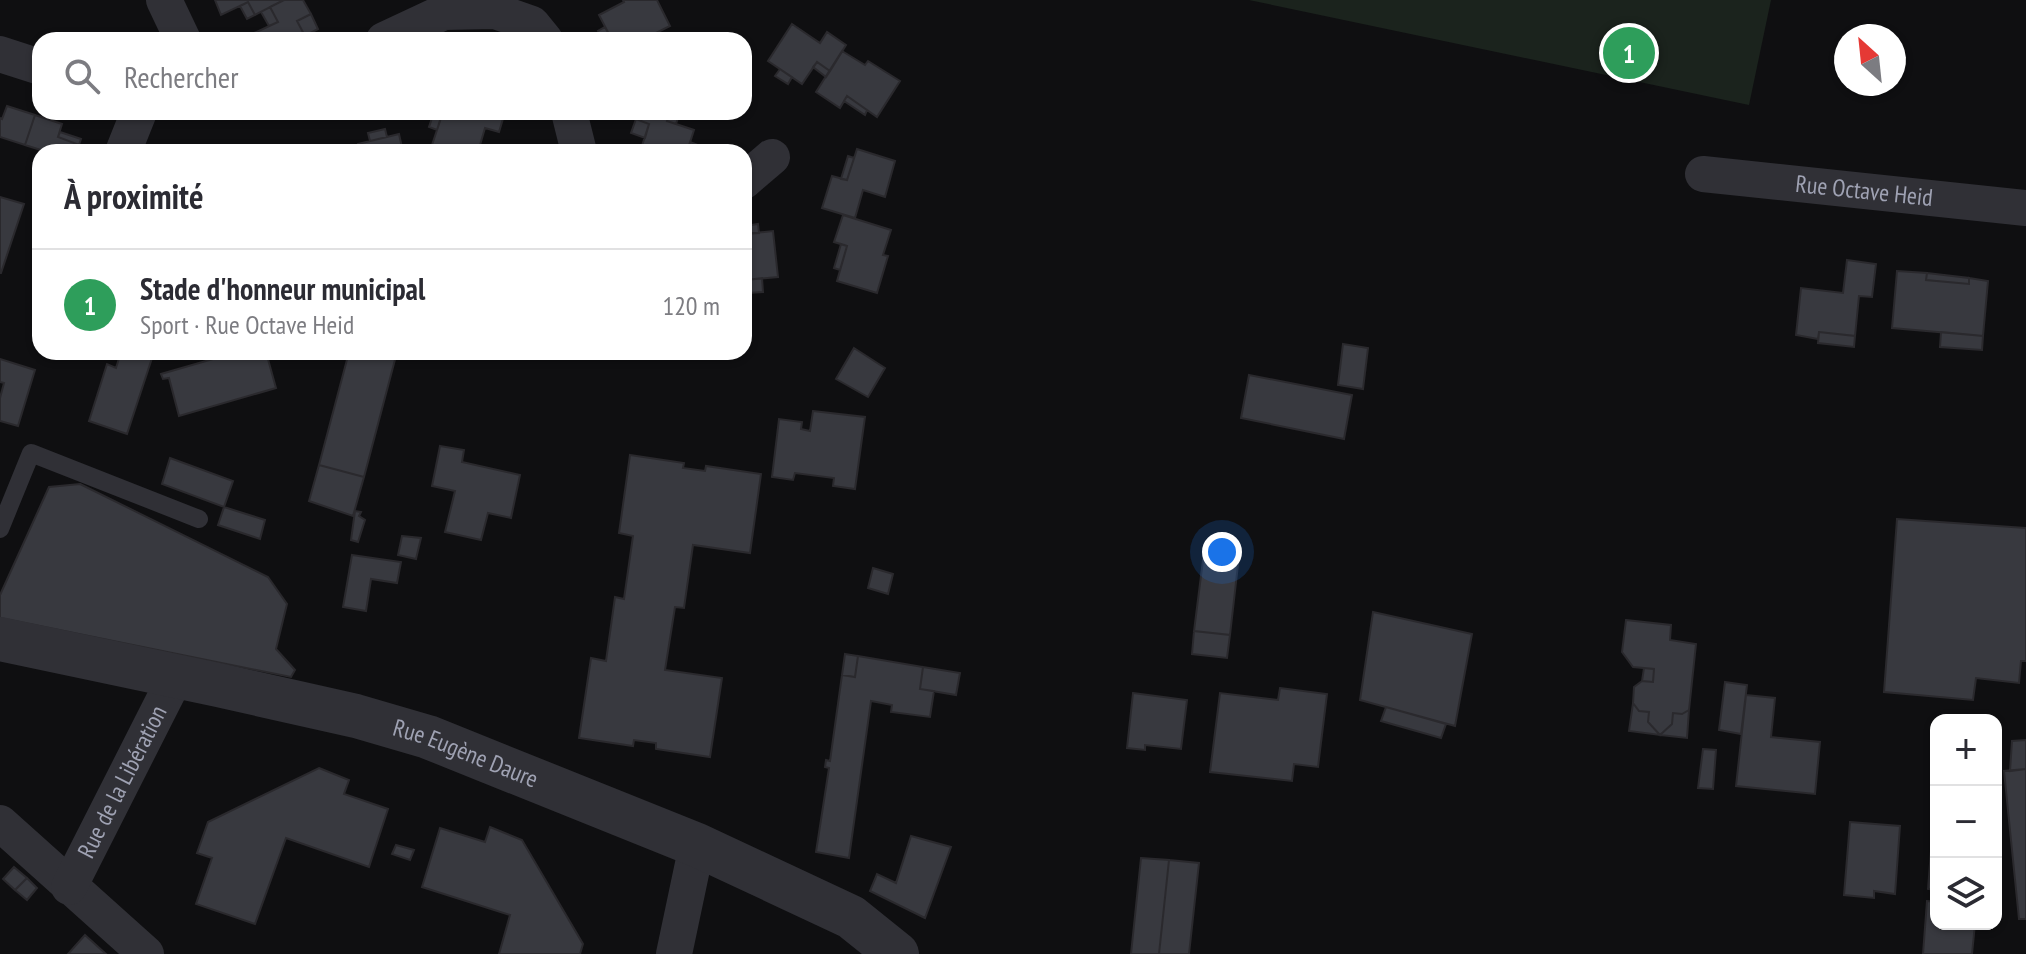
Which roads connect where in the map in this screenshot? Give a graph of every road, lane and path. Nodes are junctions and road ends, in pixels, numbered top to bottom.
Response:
1 (164, 0) edge
2 (179, 32) edge
3 (401, 32) edge
4 (538, 32) edge
5 (0, 54) edge
6 (32, 64) edge
7 (136, 120) edge
8 (571, 120) edge
9 (126, 144) edge
10 (577, 144) edge
11 (772, 157) dead end
12 (752, 174) edge
13 (1703, 174) dead end
14 (2026, 208) edge
15 (199, 519) dead end
16 (0, 529) edge
17 (0, 639) edge
18 (176, 676) junction
19 (0, 823) edge
20 (697, 845) junction
21 (69, 887) junction
22 (146, 954) edge
23 (674, 954) edge
24 (897, 954) edge

1 - 2 street
3 - 4 street
5 - 6 street
7 - 9 street
8 - 10 street
11 - 12 street
13 - 14 street, Rue Octave Heid
15 - 16 lane
17 - 18 street, Rue Eugène Daure
18 - 20 street, Rue Eugène Daure
18 - 21 street, Rue de la Libération
19 - 21 street
20 - 23 street
20 - 24 street, Rue Eugène Daure
21 - 22 street

